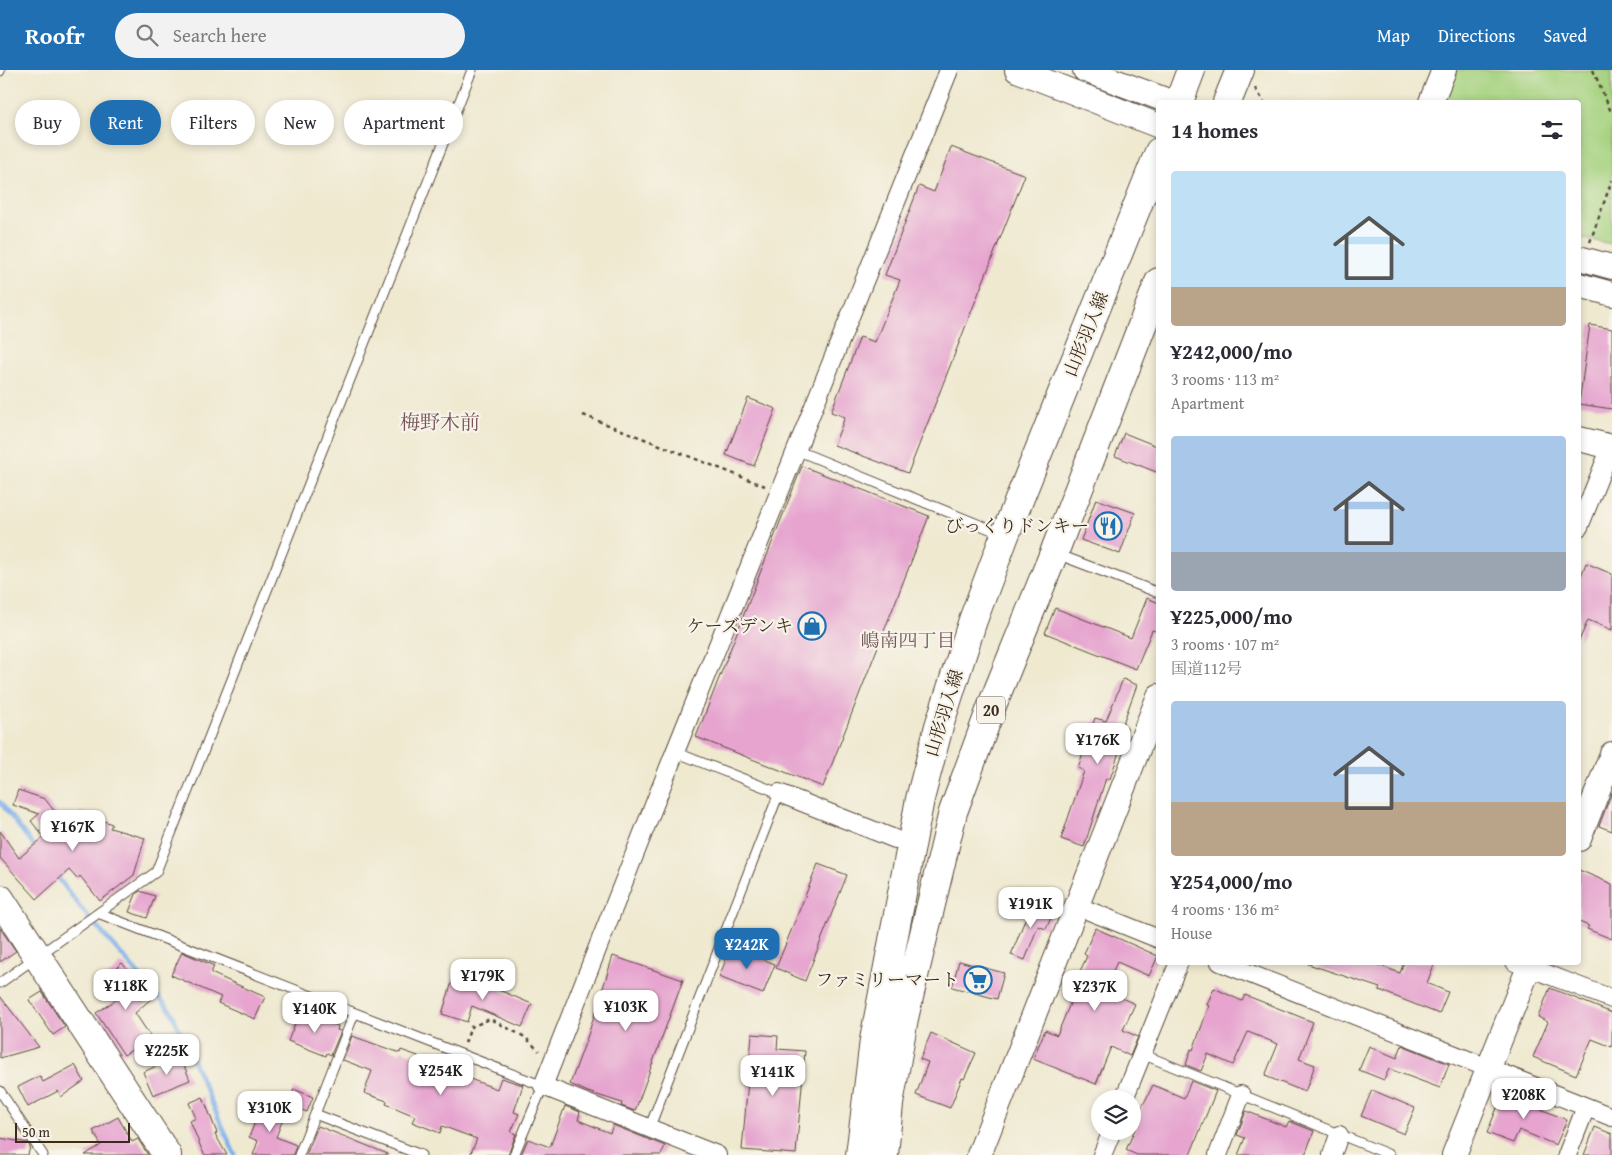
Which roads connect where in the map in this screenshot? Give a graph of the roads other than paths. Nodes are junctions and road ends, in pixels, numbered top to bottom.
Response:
1 (472, 70) edge
2 (949, 70) edge
3 (1017, 70) edge
4 (1085, 70) edge
5 (1191, 70) edge
6 (1240, 70) edge
7 (1444, 70) edge
8 (1167, 100) edge
9 (1180, 100) edge
10 (1229, 100) edge
11 (1432, 100) edge
12 (1156, 125) edge
13 (1156, 159) edge
14 (1584, 253) edge
15 (1612, 267) edge
16 (1581, 286) edge
17 (1156, 290) edge
18 (1612, 294) edge
19 (1581, 440) edge
20 (1611, 447) edge
21 (796, 450) junction
22 (1581, 522) edge
23 (1005, 535) junction
24 (1054, 553) junction
25 (1156, 592) edge
26 (1156, 704) edge
27 (675, 752) junction
28 (1612, 754) edge
29 (779, 793) junction
30 (1581, 826) edge
31 (896, 839) dead end
32 (0, 899) edge
33 (1077, 906) junction
34 (96, 914) junction
35 (1156, 937) edge
36 (38, 956) junction
37 (1179, 965) edge
38 (1228, 965) edge
39 (1525, 965) edge
40 (1527, 965) edge
41 (0, 983) edge
42 (1612, 999) edge
43 (354, 1014) junction
44 (1142, 1054) junction
45 (1489, 1068) junction
46 (543, 1086) junction
47 (1128, 1090) edge
48 (0, 1091) edge
49 (1241, 1095) junction
50 (1586, 1107) junction
51 (315, 1114) junction
52 (1612, 1117) edge
53 (649, 1129) junction
54 (1339, 1135) junction
55 (1108, 1140) edge
56 (43, 1155) edge
57 (167, 1155) edge
58 (299, 1155) edge
59 (420, 1155) edge
60 (514, 1155) edge
61 (717, 1155) edge
62 (860, 1155) edge
63 (884, 1155) edge
64 (978, 1155) edge
65 (1102, 1155) edge
66 (1218, 1155) edge
67 (1332, 1155) edge
68 (1390, 1155) edge
69 (1454, 1155) edge
70 (1567, 1155) edge

1 - 34 lane
2 - 21 street
3 - 12 street
4 - 8 street
5 - 9 main road
6 - 10 main road
7 - 11 street
13 - 23 main road, 山形羽入線
14 - 15 street
16 - 18 street
17 - 24 main road, 20
19 - 20 street
20 - 22 street
21 - 23 lane
21 - 27 street
23 - 62 main road, 山形羽入線
24 - 25 lane
24 - 63 main road, 20
26 - 33 street
27 - 29 lane
27 - 46 street
28 - 30 street
29 - 31 street
29 - 53 lane
32 - 36 main road
33 - 35 street
33 - 64 street
34 - 36 lane
34 - 43 lane
36 - 41 lane
36 - 57 main road
37 - 44 street
38 - 45 street
39 - 45 street
40 - 42 street
43 - 46 lane
43 - 51 lane
44 - 47 street
44 - 49 lane
45 - 50 street
45 - 69 street
46 - 53 street
46 - 60 lane
48 - 56 lane
49 - 54 lane
49 - 66 street
50 - 52 street
50 - 70 street
51 - 58 lane
51 - 59 lane
53 - 61 street
54 - 67 street
54 - 68 lane
55 - 65 street

